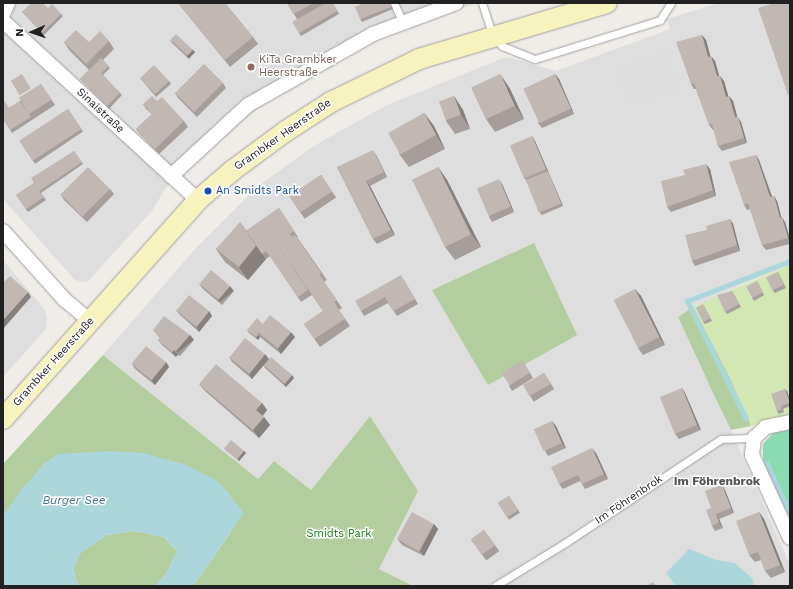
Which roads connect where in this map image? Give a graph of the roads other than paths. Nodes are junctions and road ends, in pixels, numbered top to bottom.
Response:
1 (8, 3) edge
2 (394, 3) edge
3 (456, 3) edge
4 (482, 3) edge
5 (607, 3) edge
6 (671, 3) edge
7 (3, 14) edge
8 (3, 21) edge
9 (402, 21) junction
10 (493, 36) junction
11 (171, 176) junction
12 (198, 200) junction
13 (3, 231) edge
14 (91, 322) junction
15 (3, 419) edge
16 (790, 422) edge
17 (754, 438) junction
18 (790, 538) edge
19 (494, 586) edge

1 - 7 street
2 - 9 lane
3 - 9 street
4 - 10 lane
5 - 10 main road, Grambker Heerstraße
6 - 10 lane
8 - 11 street, Sinaistraße
9 - 11 street
10 - 12 main road, Grambker Heerstraße
11 - 12 street, Sinaistraße
12 - 14 main road, Grambker Heerstraße
13 - 14 street
14 - 15 main road, Grambker Heerstraße
16 - 17 street
17 - 18 street
17 - 19 lane, Im Föhrenbrok

